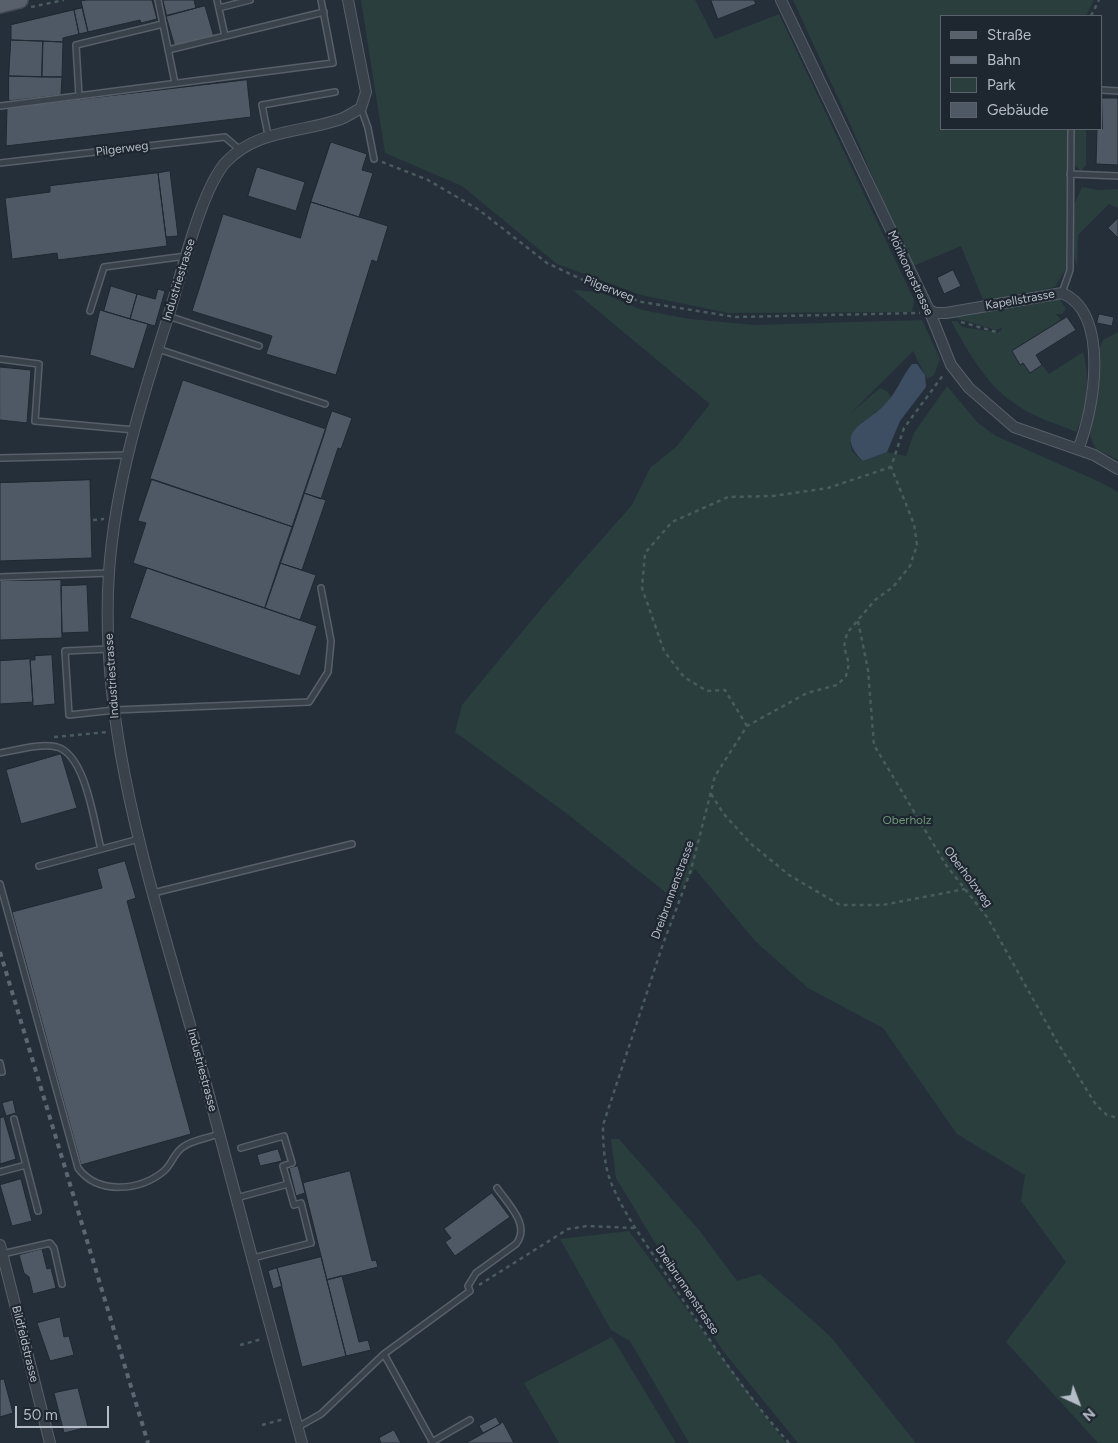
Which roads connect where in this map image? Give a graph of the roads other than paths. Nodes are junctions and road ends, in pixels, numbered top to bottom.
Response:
1 (20, 0) edge
2 (158, 0) edge
3 (217, 0) edge
4 (250, 0) edge
5 (321, 0) edge
6 (348, 0) edge
7 (781, 0) edge
8 (0, 5) edge
9 (219, 8) junction
10 (324, 12) junction
11 (163, 24) junction
12 (225, 36) junction
13 (168, 50) junction
14 (175, 84) junction
15 (1103, 90) edge
16 (1118, 91) edge
17 (335, 92) dead end
18 (79, 96) junction
19 (0, 106) edge
20 (361, 108) junction
21 (1071, 130) edge
22 (268, 135) junction
23 (240, 150) junction
24 (374, 159) road end
25 (0, 163) edge
26 (1070, 174) junction
27 (1118, 176) edge
28 (187, 256) junction
29 (1062, 293) junction
30 (929, 310) junction
31 (90, 311) dead end
32 (168, 316) junction
33 (259, 346) dead end
34 (158, 349) junction
35 (0, 359) edge
36 (325, 404) dead end
37 (134, 430) junction
38 (1078, 449) junction
39 (128, 455) junction
40 (0, 458) edge
41 (1118, 469) edge
42 (109, 573) junction
43 (0, 577) edge
44 (321, 588) dead end
45 (110, 649) junction
46 (115, 710) junction
47 (0, 753) edge
48 (139, 838) junction
49 (352, 844) dead end
50 (101, 849) junction
51 (39, 866) dead end
52 (0, 884) edge
53 (153, 893) junction
54 (0, 1063) edge
55 (2, 1072) dead end
56 (14, 1118) dead end
57 (219, 1134) junction
58 (241, 1148) dead end
59 (26, 1164) junction
60 (0, 1172) edge
61 (288, 1184) junction
62 (496, 1188) dead end
63 (236, 1198) junction
64 (38, 1211) dead end
65 (1, 1248) edge
66 (253, 1258) junction
67 (62, 1284) dead end
68 (384, 1354) junction
69 (470, 1420) dead end
70 (297, 1427) junction
71 (433, 1442) edge
72 (50, 1443) edge
73 (302, 1443) edge

1 - 8 main road
2 - 11 lane
3 - 9 lane
4 - 9 lane
5 - 10 lane
6 - 20 street
7 - 30 street, Mörikonerstrasse
9 - 12 lane
10 - 12 lane
10 - 14 lane
11 - 13 lane
11 - 18 lane
12 - 13 lane
13 - 14 lane
14 - 18 lane
15 - 16 lane
17 - 22 lane
18 - 19 lane
20 - 22 street, Industriestrasse
20 - 24 lane
21 - 26 lane
22 - 23 street, Industriestrasse
23 - 25 lane, Pilgerweg
23 - 28 street, Industriestrasse
26 - 27 lane
26 - 29 lane
28 - 31 lane
28 - 32 street, Industriestrasse
29 - 30 street, Kapellstrasse
29 - 38 street, Kapellstrasse
30 - 38 street, Mörikonerstrasse
32 - 33 lane
32 - 34 street, Industriestrasse
34 - 36 lane
34 - 37 street, Industriestrasse
35 - 37 lane
37 - 39 street, Industriestrasse
38 - 41 street, Mörikonerstrasse
39 - 40 lane
39 - 42 street, Industriestrasse
42 - 43 lane
42 - 45 street, Industriestrasse
44 - 46 lane
45 - 46 street, Industriestrasse
45 - 46 lane
46 - 48 street, Industriestrasse
47 - 50 lane
48 - 50 lane
48 - 53 street, Industriestrasse
49 - 53 lane
50 - 51 lane
52 - 57 lane
53 - 57 street, Industriestrasse
54 - 55 lane
56 - 59 lane
57 - 63 street, Industriestrasse
58 - 61 lane
59 - 60 lane
59 - 64 lane
61 - 63 lane
61 - 66 lane
62 - 68 lane
63 - 66 street, Industriestrasse
65 - 67 lane
65 - 72 street, Bildfeldstrasse
66 - 70 street, Industriestrasse
68 - 70 lane
68 - 71 lane
69 - 71 lane
70 - 73 street, Industriestrasse

